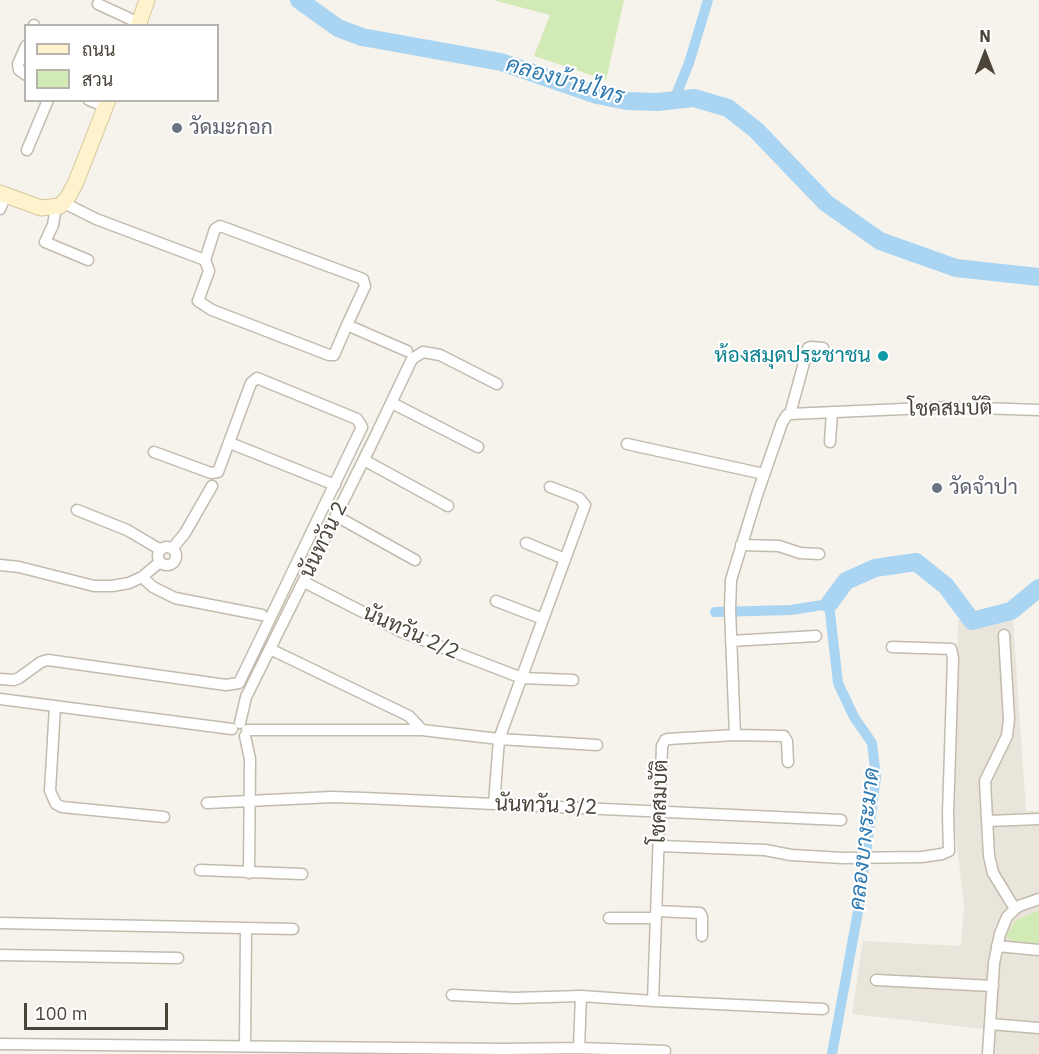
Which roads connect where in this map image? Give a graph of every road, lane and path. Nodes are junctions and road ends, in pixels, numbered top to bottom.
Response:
1 (147, 0) edge
2 (98, 4) dead end
3 (139, 24) edge
4 (24, 50) edge
5 (24, 74) edge
6 (47, 102) edge
7 (107, 104) edge
8 (27, 150) dead end
9 (2, 199) edge
10 (60, 205) junction
11 (88, 260) dead end
12 (206, 260) junction
13 (347, 325) junction
14 (823, 348) dead end
15 (409, 355) junction
16 (497, 384) dead end
17 (392, 403) junction
18 (1039, 410) edge
19 (832, 412) junction
20 (790, 414) junction
21 (830, 442) dead end
22 (230, 443) junction
23 (627, 444) dead end
24 (478, 447) dead end
25 (154, 452) dead end
26 (364, 460) junction
27 (764, 474) junction
28 (335, 485) junction
29 (212, 486) dead end
30 (550, 487) dead end
31 (448, 506) dead end
32 (77, 510) dead end
33 (336, 516) junction
34 (525, 543) dead end
35 (741, 545) junction
36 (166, 549) junction
37 (819, 554) dead end
38 (565, 559) junction
39 (415, 560) dead end
40 (160, 562) junction
41 (0, 565) edge
42 (142, 577) junction
43 (304, 582) junction
44 (496, 601) dead end
45 (262, 615) dead end
46 (543, 619) junction
47 (1004, 634) dead end
48 (816, 636) dead end
49 (731, 641) junction
50 (892, 647) dead end
51 (270, 649) junction
52 (522, 678) junction
53 (0, 679) edge
54 (573, 680) dead end
55 (0, 699) edge
56 (55, 706) junction
57 (241, 729) junction
58 (422, 730) junction
59 (735, 735) junction
60 (499, 739) junction
61 (597, 745) dead end
62 (788, 762) dead end
63 (250, 801) junction
64 (207, 803) dead end
65 (494, 804) junction
66 (661, 810) junction
67 (164, 817) dead end
68 (1039, 819) edge
69 (841, 820) dead end
70 (988, 821) junction
71 (658, 846) junction
72 (200, 870) dead end
73 (249, 873) junction
74 (302, 874) dead end
75 (1039, 899) edge
76 (1015, 909) junction
77 (656, 915) junction
78 (609, 918) dead end
79 (0, 923) edge
80 (246, 928) junction
81 (293, 929) dead end
82 (702, 936) dead end
83 (997, 946) junction
84 (1039, 950) edge
85 (0, 955) edge
86 (178, 958) dead end
87 (876, 980) dead end
88 (993, 986) junction
89 (452, 995) dead end
90 (581, 996) junction
91 (653, 1001) junction
92 (824, 1009) dead end
93 (990, 1024) junction
94 (1039, 1028) edge
95 (0, 1044) edge
96 (245, 1046) junction
97 (579, 1048) junction
98 (62, 1049) edge
99 (130, 1049) edge
100 (298, 1050) edge
101 (411, 1051) edge
102 (471, 1051) edge
103 (665, 1051) dead end
104 (988, 1054) edge

1 - 3 street
2 - 3 street
4 - 5 street
6 - 8 street
7 - 10 street
9 - 10 street
10 - 11 street
10 - 12 street
12 - 13 street
12 - 13 street
13 - 15 street
14 - 20 street
15 - 16 street
15 - 17 street, นันทวัน 2
17 - 24 street
17 - 26 street, นันทวัน 2
18 - 19 street, โชคสมบัติ
19 - 20 street, โชคสมบัติ
19 - 21 street
20 - 27 street
22 - 25 street
22 - 28 street
22 - 28 street
23 - 27 street
26 - 31 street
26 - 33 street, นันทวัน 2
27 - 35 street
28 - 53 street
29 - 36 street
30 - 38 street
32 - 36 street
33 - 39 street
33 - 43 street, นันทวัน 2
34 - 38 street
35 - 37 street
35 - 49 street
36 - 40 street
36 - 40 street
38 - 46 street
40 - 42 street
41 - 42 street
42 - 45 street
43 - 51 street, นันทวัน 2
43 - 52 street, นันทวัน 2/2
44 - 46 street
46 - 52 street
47 - 70 street
48 - 49 street
49 - 59 street
50 - 71 street
51 - 57 street, นันทวัน 2
51 - 58 street
52 - 54 street, นันทวัน 2/2
52 - 60 street
55 - 56 street
56 - 57 street
56 - 67 street
57 - 58 street
57 - 63 street
58 - 60 street
59 - 62 street
59 - 66 street, โชคสมบัติ
60 - 61 street
60 - 65 street
63 - 64 street, นันทวัน 3/2
63 - 65 street, นันทวัน 3/2
63 - 73 street
65 - 66 street, นันทวัน 3/2
66 - 69 street, นันทวัน 3/2
66 - 71 street, โชคสมบัติ
68 - 70 street
70 - 76 street
71 - 77 street, โชคสมบัติ
72 - 73 street
73 - 74 street
75 - 76 street
76 - 83 street
77 - 78 street
77 - 82 street
77 - 91 street, โชคสมบัติ
79 - 80 street
80 - 81 street
80 - 96 street
83 - 84 street
83 - 88 street
85 - 86 street
87 - 88 street
88 - 93 street
89 - 90 street
90 - 91 street
90 - 97 street
91 - 92 street
93 - 94 street
93 - 104 street
95 - 98 street
96 - 99 street
96 - 100 street
97 - 102 street
97 - 103 street
98 - 99 street
100 - 101 street
101 - 102 street

